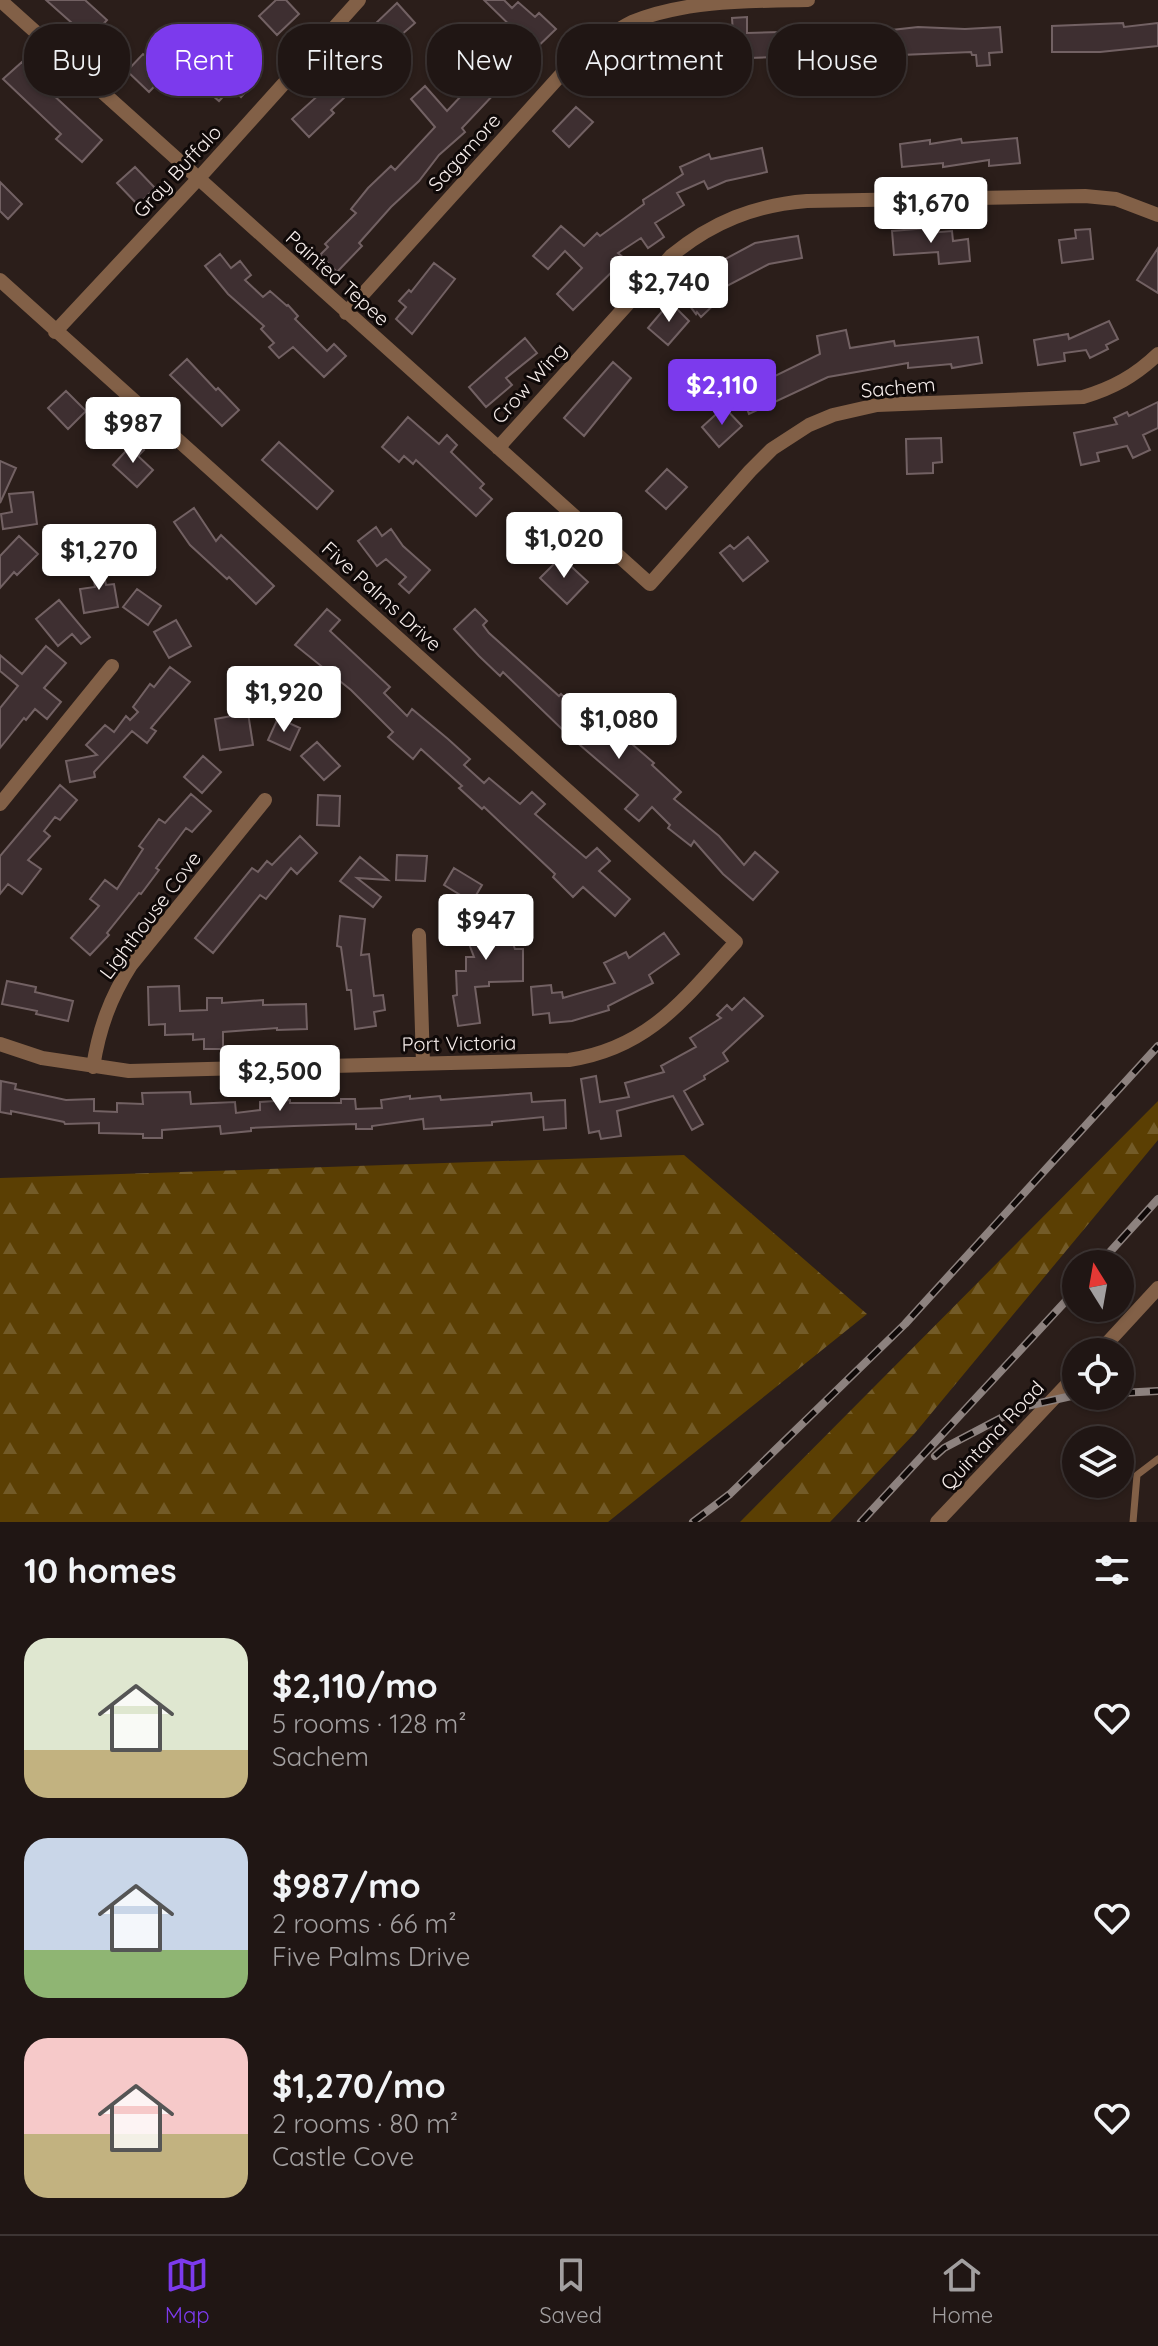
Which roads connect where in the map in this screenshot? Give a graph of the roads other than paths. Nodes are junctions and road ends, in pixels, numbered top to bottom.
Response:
1 (0, 0) edge
2 (359, 0) edge
3 (808, 0) edge
4 (198, 179) junction
5 (1158, 215) edge
6 (0, 280) edge
7 (346, 313) junction
8 (55, 332) junction
9 (1158, 354) edge
10 (498, 448) junction
11 (650, 584) joint
12 (112, 666) dead end
13 (265, 800) dead end
14 (0, 804) edge
15 (419, 935) dead end
16 (736, 942) joint
17 (0, 1044) edge
18 (423, 1063) junction
19 (93, 1067) junction
20 (1158, 1288) edge
21 (1141, 1308) junction
22 (1158, 1312) edge
23 (1112, 1338) edge
24 (1062, 1390) edge
25 (1158, 1459) edge
26 (937, 1522) edge
27 (1133, 1522) edge

1 - 4 street, Painted Tepee
2 - 4 street, Gray Buffalo
3 - 7 street, Sagamore
4 - 7 street, Painted Tepee
4 - 8 street, Gray Buffalo
5 - 10 street, Crow Wing
6 - 8 street, Five Palms Drive
7 - 10 street, Painted Tepee
8 - 16 street, Five Palms Drive
9 - 11 street, Sachem
10 - 11 street, Painted Tepee
12 - 14 street
13 - 19 street, Lighthouse Cove
15 - 18 street
16 - 18 street, Port Victoria
17 - 19 street, Port Victoria
18 - 19 street, Port Victoria
20 - 21 street
21 - 22 street
21 - 23 street
24 - 26 street, Quintana Road
25 - 27 lane

